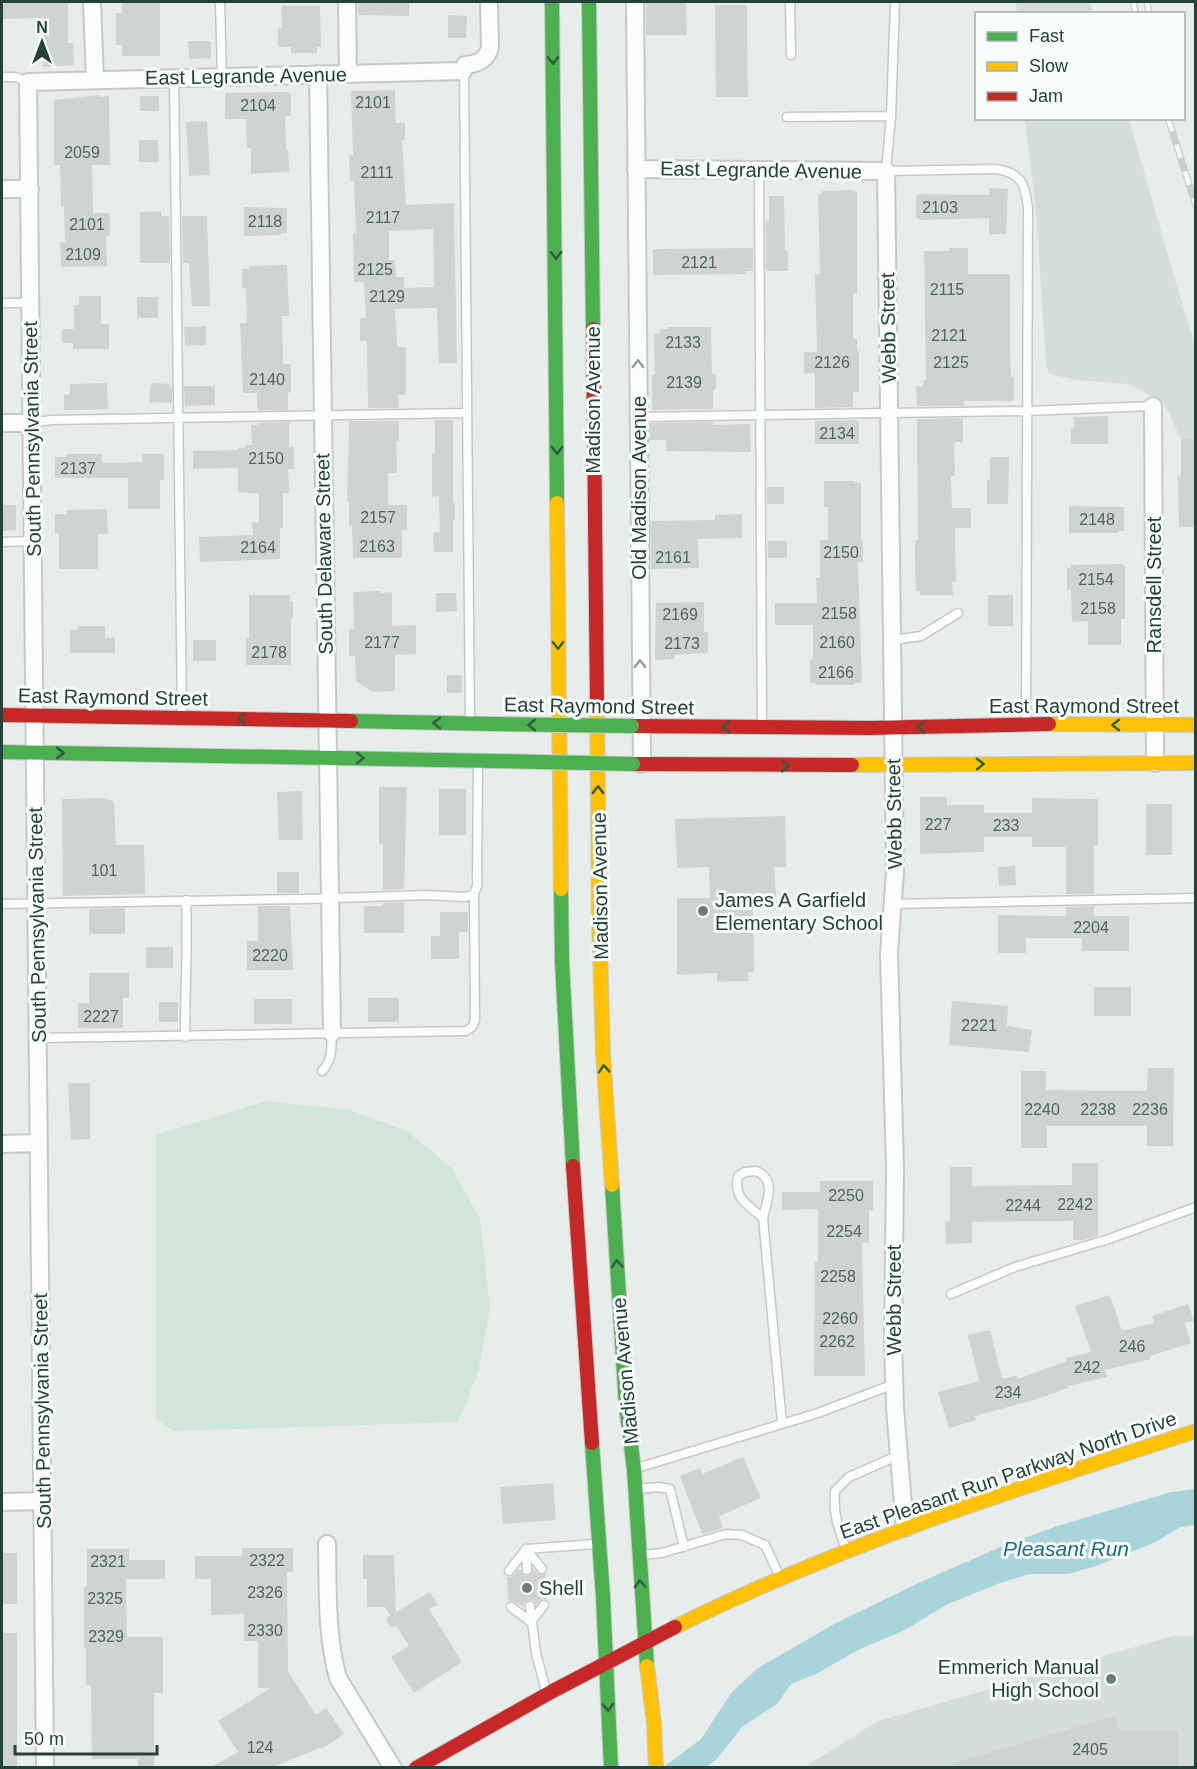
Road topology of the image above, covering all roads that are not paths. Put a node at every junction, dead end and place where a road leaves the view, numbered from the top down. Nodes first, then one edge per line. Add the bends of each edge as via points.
1 (92, 2) edge
2 (220, 2) edge
3 (347, 2) edge
4 (489, 2) edge
5 (552, 2) edge
6 (589, 2) edge
7 (635, 2) edge
8 (790, 2) edge
9 (895, 2) edge
10 (791, 55) dead end
11 (464, 68) junction
12 (318, 74) junction
13 (348, 74) junction
14 (2, 77) edge
15 (222, 77) junction
16 (174, 78) junction
17 (95, 80) junction
18 (28, 82) junction
19 (891, 116) junction
20 (787, 117) dead end
21 (636, 169) junction
22 (759, 171) junction
23 (886, 171) junction
24 (2, 189) edge
25 (30, 189) junction
26 (2, 303) edge
27 (31, 303) junction
28 (1152, 406) joint
29 (1026, 411) junction
30 (467, 413) junction
31 (889, 413) junction
32 (323, 414) junction
33 (760, 415) junction
34 (180, 417) junction
35 (638, 417) junction
36 (2, 423) edge
37 (32, 423) junction
38 (33, 541) junction
39 (2, 542) edge
40 (958, 613) dead end
41 (892, 640) junction
42 (2, 715) edge
43 (35, 715) junction
44 (182, 717) junction
45 (326, 720) junction
46 (470, 724) junction
47 (1026, 725) junction
48 (1155, 725) junction
49 (1196, 725) edge
50 (637, 726) junction
51 (762, 727) junction
52 (893, 728) junction
53 (2, 752) edge
54 (35, 753) junction
55 (327, 758) junction
56 (478, 761) junction
57 (1155, 763) junction
58 (1196, 763) edge
59 (637, 764) junction
60 (893, 765) junction
61 (474, 894) junction
62 (329, 898) junction
63 (1196, 898) edge
64 (186, 900) junction
65 (37, 903) junction
66 (2, 904) edge
67 (892, 904) junction
68 (332, 1033) junction
69 (185, 1037) junction
70 (38, 1038) junction
71 (322, 1071) dead end
72 (2, 1143) edge
73 (39, 1143) junction
74 (1196, 1207) edge
75 (763, 1218) junction
76 (951, 1294) dead end
77 (894, 1384) junction
78 (782, 1423) junction
79 (1196, 1431) edge
80 (899, 1455) junction
81 (634, 1469) junction
82 (634, 1490) junction
83 (43, 1501) junction
84 (2, 1502) edge
85 (905, 1528) junction
86 (327, 1544) dead end
87 (599, 1544) junction
88 (684, 1547) junction
89 (526, 1549) junction
90 (846, 1551) junction
91 (638, 1556) junction
92 (542, 1569) dead end
93 (527, 1570) dead end
94 (509, 1571) dead end
95 (781, 1578) junction
96 (544, 1605) dead end
97 (530, 1606) dead end
98 (512, 1607) dead end
99 (531, 1622) junction
100 (644, 1642) junction
101 (607, 1661) junction
102 (547, 1694) junction
103 (45, 1767) edge
104 (393, 1767) edge
105 (416, 1767) edge
106 (611, 1767) edge
107 (656, 1767) edge

1 - 17 street
2 - 15 lane
3 - 13 street
4 - 11 street, East Legrande Avenue via 490,46 484,59
5 -> 87 main road, Madison Avenue via 562,962
81 -> 6 main road, Madison Avenue via 625,1395 603,1053
7 - 21 street
8 - 10 lane
9 - 19 lane
11 - 13 street, East Legrande Avenue
11 - 30 lane
12 - 13 street, East Legrande Avenue
12 - 15 street, East Legrande Avenue
12 - 32 street, South Delaware Street
14 - 18 lane
15 - 16 street, East Legrande Avenue
16 - 17 street, East Legrande Avenue
16 - 34 lane
17 - 18 street, East Legrande Avenue
18 - 25 street, South Pennsylvania Street
19 - 20 lane
19 - 23 lane
21 - 22 street, East Legrande Avenue
35 -> 21 street, Old Madison Avenue
22 - 23 street, East Legrande Avenue
22 - 33 lane
23 - 29 lane via 996,169 1021,179 1028,208
23 - 31 street, Webb Street
24 - 25 street
25 - 27 street, South Pennsylvania Street
26 - 27 lane
27 - 37 street, South Pennsylvania Street
28 - 29 lane
28 - 48 street, Ransdell Street
29 - 31 lane
29 - 47 lane
30 - 32 lane
30 - 46 lane
31 - 33 lane
31 - 41 street, Webb Street
32 - 34 lane
32 - 45 street, South Delaware Street
33 - 35 lane
33 - 51 lane
34 - 37 lane
34 - 44 lane
50 -> 35 street, Old Madison Avenue
36 - 37 street
37 - 38 street, South Pennsylvania Street
38 - 39 lane
38 - 43 street, South Pennsylvania Street
40 - 41 lane via 921,636
41 - 52 street, Webb Street
42 - 43 main road, East Raymond Street
43 - 44 main road, East Raymond Street
43 - 54 street, South Pennsylvania Street
45 -> 44 main road, East Raymond Street
46 -> 45 main road, East Raymond Street
45 - 55 street, South Delaware Street
50 -> 46 main road, East Raymond Street, bridge
48 -> 47 main road, East Raymond Street
47 -> 52 main road, East Raymond Street
48 - 49 main road, East Raymond Street
48 - 57 street, Ransdell Street
51 -> 50 main road, East Raymond Street
50 - 59 street, Old Madison Avenue
51 - 52 main road, East Raymond Street
52 - 60 street, Webb Street
53 - 54 main road
54 -> 55 main road
54 - 65 street, South Pennsylvania Street
55 -> 56 main road
55 - 62 street, South Delaware Street
56 - 59 main road, bridge
56 - 61 lane
57 - 58 main road
60 -> 57 main road
59 -> 60 main road
60 - 67 street, Webb Street
61 - 62 lane
61 - 68 lane via 472,1028
62 - 64 lane
62 - 68 street, South Delaware Street
63 - 67 lane
64 - 65 lane
64 - 69 lane
65 - 66 lane
65 - 70 street, South Pennsylvania Street
67 - 77 street, Webb Street via 889,953 895,1161
68 - 69 lane
68 - 71 lane via 331,1054
69 - 70 lane
70 - 73 street, South Pennsylvania Street
72 - 73 street
73 - 83 street, South Pennsylvania Street
74 - 76 lane via 1015,1268
75 - 75 lane via 770,1188 767,1179 756,1171 745,1172 738,1176 736,1187 740,1197
75 - 78 lane
77 - 78 lane
77 - 80 street, Webb Street
78 - 81 lane
79 - 85 main road, East Pleasant Run Parkway North Drive
80 - 85 street, Webb Street
80 - 90 lane via 849,1477 835,1491 833,1509
81 - 82 main road, Madison Avenue
82 - 88 lane via 670,1489
82 - 91 main road, Madison Avenue
83 - 84 street
83 - 103 street, South Pennsylvania Street
85 - 90 main road, East Pleasant Run Parkway North Drive
86 - 104 street via 334,1666
87 - 89 lane
87 - 101 main road, Madison Avenue
88 - 91 lane
88 - 95 lane via 726,1534 742,1535 765,1545
89 - 92 lane
89 - 93 lane
89 - 94 lane
90 - 95 main road, East Pleasant Run Parkway North Drive
100 -> 91 main road, Madison Avenue
95 - 100 main road, East Pleasant Run Parkway North Drive
96 - 99 lane
97 - 99 lane
98 - 99 lane
99 - 102 lane
100 - 101 main road, East Pleasant Run Parkway North Drive
100 - 107 main road, Madison Avenue
101 - 102 main road, East Pleasant Run Parkway North Drive
101 -> 106 main road, Madison Avenue
102 - 105 main road, East Pleasant Run Parkway North Drive

